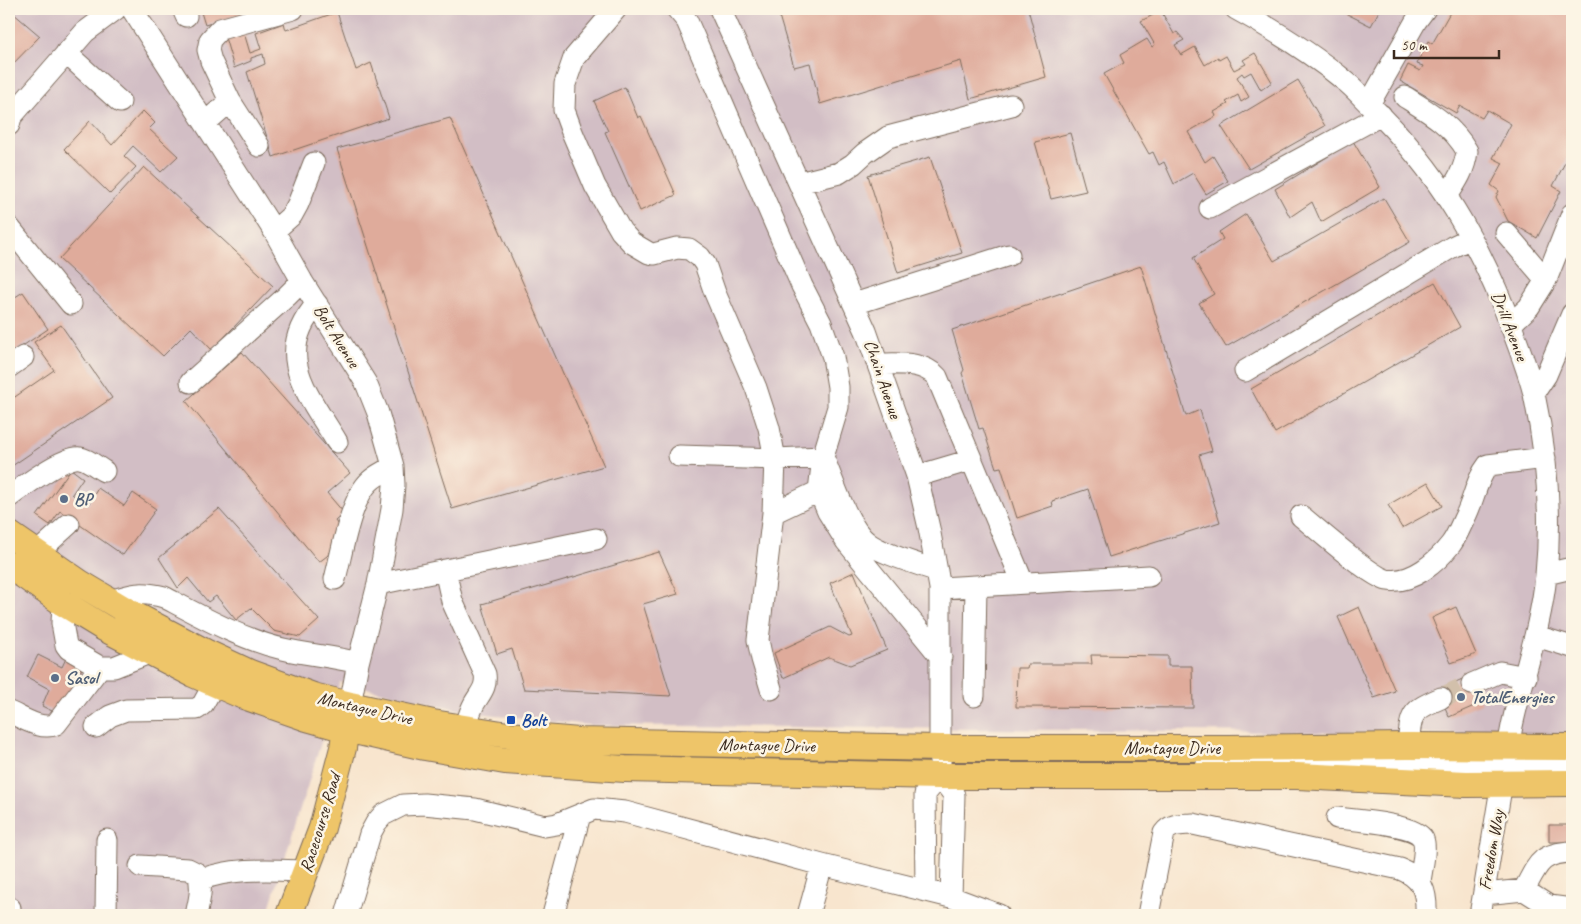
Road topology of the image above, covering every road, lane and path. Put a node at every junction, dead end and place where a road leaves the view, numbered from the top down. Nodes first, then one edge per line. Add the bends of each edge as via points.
1 (116, 9) edge
2 (132, 9) edge
3 (293, 9) edge
4 (616, 9) edge
5 (677, 9) edge
6 (720, 9) edge
7 (1236, 9) edge
8 (1425, 9) edge
9 (66, 54) junction
10 (1405, 97) dead end
11 (230, 101) junction
12 (120, 102) dead end
13 (1011, 105) dead end
14 (1375, 109) junction
15 (205, 123) junction
16 (9, 125) edge
17 (259, 146) dead end
18 (314, 163) dead end
19 (799, 183) junction
20 (1447, 196) junction
21 (1210, 208) dead end
22 (1571, 221) edge
23 (9, 227) edge
24 (274, 231) junction
25 (1506, 233) dead end
26 (1471, 238) junction
27 (1008, 255) dead end
28 (302, 280) junction
29 (1546, 280) junction
30 (71, 304) dead end
31 (316, 304) junction
32 (854, 304) junction
33 (1572, 314) edge
34 (1510, 325) junction
35 (878, 364) junction
36 (1245, 371) dead end
37 (191, 382) dead end
38 (1534, 392) junction
39 (337, 442) dead end
40 (679, 456) dead end
41 (823, 457) junction
42 (1545, 458) junction
43 (775, 459) junction
44 (972, 460) junction
45 (393, 466) junction
46 (104, 472) dead end
47 (916, 476) junction
48 (819, 490) junction
49 (9, 497) edge
50 (773, 513) junction
51 (1302, 516) dead end
52 (69, 524) dead end
53 (9, 534) edge
54 (596, 539) dead end
55 (37, 554) junction
56 (12, 568) edge
57 (1572, 568) edge
58 (445, 570) junction
59 (1546, 574) junction
60 (1149, 576) dead end
61 (335, 579) dead end
62 (938, 579) junction
63 (1023, 583) junction
64 (378, 584) junction
65 (976, 586) junction
66 (156, 594) junction
67 (110, 601) junction
68 (63, 603) junction
69 (144, 620) junction
70 (1537, 632) junction
71 (249, 638) junction
72 (1572, 639) edge
73 (1572, 647) edge
74 (149, 653) junction
75 (941, 656) junction
76 (358, 663) junction
77 (100, 667) junction
78 (241, 669) junction
79 (1526, 677) junction
80 (214, 684) junction
81 (1472, 684) tunnel mouth
82 (771, 689) dead end
83 (974, 696) dead end
84 (1441, 698) tunnel mouth
85 (9, 712) edge
86 (348, 717) junction
87 (96, 727) dead end
88 (465, 728) junction
89 (1408, 746) junction
90 (1572, 747) edge
91 (940, 748) junction
92 (1505, 765) junction
93 (1572, 765) edge
94 (940, 776) junction
95 (1572, 783) edge
96 (580, 815) junction
97 (1338, 818) dead end
98 (107, 840) dead end
99 (1572, 852) edge
100 (822, 865) junction
101 (140, 866) dead end
102 (306, 871) junction
103 (200, 880) junction
104 (1420, 882) junction
105 (1524, 890) junction
106 (926, 891) junction
107 (1484, 894) junction
108 (951, 897) junction
109 (1572, 909) edge
110 (106, 915) edge
111 (196, 915) edge
112 (289, 915) edge
113 (346, 915) edge
114 (553, 915) edge
115 (808, 915) edge
116 (999, 915) edge
117 (1148, 915) edge
118 (1426, 915) edge
119 (1480, 915) edge

1 - 9 street via 85,32
2 - 15 street, Bolt Avenue
3 - 11 street via 220,29 210,40 211,61
4 - 43 street via 574,58 566,84 564,110 595,186 621,231 643,251 654,254 677,248 689,249 705,264 756,388
5 - 41 street via 687,21 821,323 833,357 838,407
6 - 19 street, Chain Avenue
7 - 14 street, Drill Avenue via 1280,33 1345,81
8 - 14 street via 1411,29
9 - 12 street
9 - 16 street via 11,117
10 - 20 street via 1443,121 1467,150 1461,174
11 - 15 street
11 - 17 street
13 - 19 street via 888,137 839,173
14 - 20 street, Drill Avenue via 1395,128
14 - 21 street
15 - 24 street, Bolt Avenue
18 - 24 street via 292,215
19 - 32 street, Chain Avenue
20 - 26 street, Drill Avenue
22 - 29 street
23 - 30 street
24 - 28 street, Bolt Avenue
25 - 29 street
26 - 34 street, Drill Avenue via 1500,296
26 - 36 street
27 - 32 street
28 - 31 street, Bolt Avenue
28 - 37 street
29 - 34 street via 1529,307
31 - 39 street via 304,318 295,344 294,363
31 - 45 street, Bolt Avenue via 366,382
32 - 35 street, Chain Avenue
33 - 38 street via 1546,375
34 - 38 street, Drill Avenue
35 - 44 street via 931,370 937,377
35 - 47 street, Chain Avenue
38 - 42 street, Drill Avenue
40 - 43 street
41 - 43 street
41 - 48 street
41 - 62 street via 848,516 864,540
42 - 51 street via 1488,465 1481,473 1471,505 1451,543 1430,566 1406,578 1387,580 1372,572
42 - 59 street, Drill Avenue via 1549,522
43 - 50 street
44 - 47 street
44 - 63 street
45 - 61 street via 370,481 360,495 348,526
45 - 64 street, Bolt Avenue via 392,509
46 - 49 street via 81,458 73,458 55,466
47 - 62 street, Chain Avenue
48 - 50 street
48 - 75 street via 851,548
50 - 82 street via 758,640
52 - 55 street
53 - 55 main road, Montague Drive
54 - 58 street
55 - 56 street
55 - 67 main road, Montague Drive
56 - 68 main road, Montague Drive
57 - 59 street
58 - 64 street
58 - 88 street via 452,601 486,674 483,692 473,705
59 - 70 street, Drill Avenue
60 - 63 street
62 - 65 street
62 - 75 street, Chain Avenue
63 - 65 street
64 - 76 street, Bolt Avenue
65 - 83 street
66 - 67 street via 143,592
66 - 69 street
66 - 71 street
67 - 69 main road, Montague Drive
68 - 74 main road, Montague Drive
68 - 77 street via 66,645
69 - 78 main road, Montague Drive
70 - 72 street
70 - 73 street
70 - 79 street, Drill Avenue
71 - 76 street
71 - 78 street
74 - 77 street via 114,667
74 - 80 main road, Montague Drive
75 - 91 street, Chain Avenue
76 - 86 street, Bolt Avenue
77 - 85 street via 56,724 50,727
78 - 86 main road, Montague Drive via 313,696
79 - 81 street via 1500,672
79 - 92 street, Drill Avenue
80 - 86 main road, Montague Drive via 307,718
80 - 87 street via 203,704 197,708 126,710 110,716
84 - 89 street via 1423,706 1411,719
86 - 88 main road, Montague Drive
86 - 94 main road, Montague Drive via 425,747 516,763 625,769
86 - 102 main road, Racecourse Road via 322,828
88 - 91 main road, Montague Drive via 579,741
89 - 91 main road, Montague Drive
89 - 92 main road, Montague Drive
90 - 92 main road, Montague Drive
91 - 92 street via 975,758
91 - 94 street, Chain Avenue
92 - 93 street
92 - 94 main road, Montague Drive via 1297,776
92 - 95 main road, Montague Drive
92 - 107 street, Freedom Way
94 - 106 street via 926,794
94 - 108 street via 954,795
96 - 100 street via 594,809 625,812
96 - 113 street via 545,826 475,810 403,804 376,822
96 - 114 street
97 - 104 street via 1390,825 1419,834 1424,846
98 - 110 street
99 - 105 street via 1557,852 1542,859
100 - 106 street
100 - 115 street
101 - 103 street via 188,869 198,874
102 - 103 street via 237,872
102 - 112 main road, Racecourse Road
103 - 111 street
104 - 117 street via 1400,869 1193,824 1175,824 1164,832
104 - 118 street via 1424,890
105 - 107 street
105 - 109 street via 1549,906
106 - 108 street
107 - 119 street, Freedom Way
108 - 116 street

